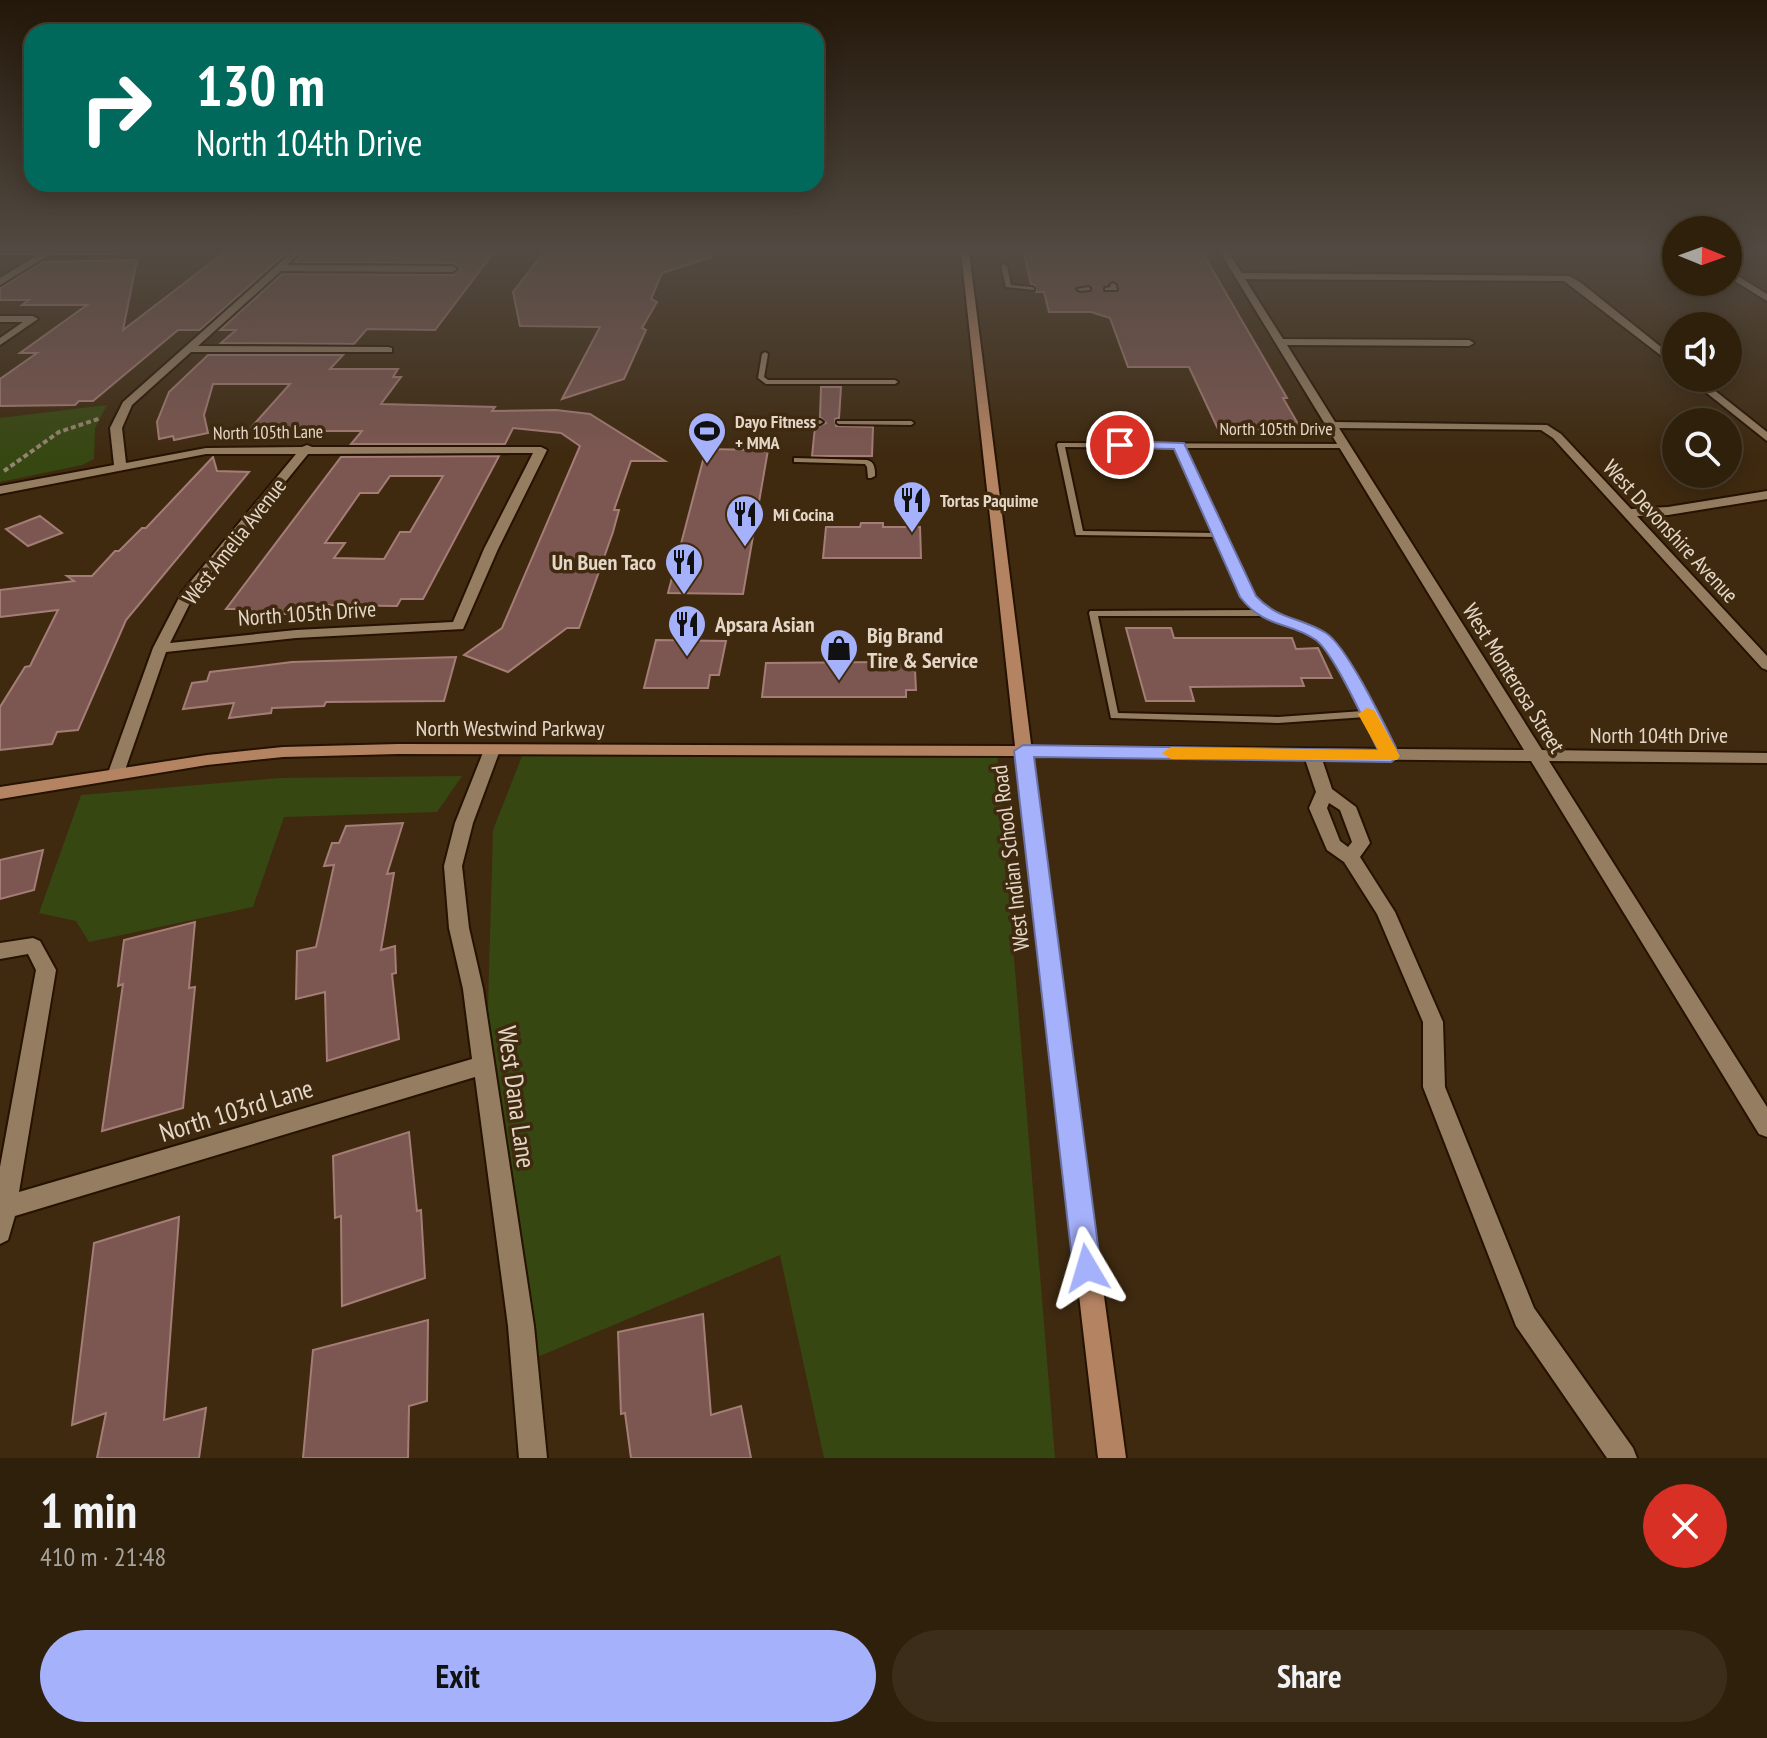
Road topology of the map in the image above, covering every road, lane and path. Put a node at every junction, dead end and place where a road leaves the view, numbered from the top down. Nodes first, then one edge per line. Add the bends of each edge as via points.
1 (32, 320) edge
2 (219, 320) edge
3 (973, 320) edge
4 (1266, 320) edge
5 (1622, 320) edge
6 (0, 342) edge
7 (1280, 342) junction
8 (1469, 343) dead end
9 (186, 349) junction
10 (388, 350) dead end
11 (1662, 353) edge
12 (765, 354) dead end
13 (895, 382) dead end
14 (1710, 392) edge
15 (101, 418) dead end
16 (803, 422) dead end
17 (820, 422) dead end
18 (839, 422) dead end
19 (911, 423) dead end
20 (1332, 425) junction
21 (1543, 427) joint
22 (1767, 438) edge
23 (1179, 446) junction
24 (1345, 446) junction
25 (307, 448) junction
26 (797, 460) dead end
27 (120, 466) junction
28 (0, 474) edge
29 (871, 476) dead end
30 (0, 490) edge
31 (1767, 495) edge
32 (1626, 513) junction
33 (1219, 535) junction
34 (1263, 613) junction
35 (458, 626) joint
36 (160, 648) junction
37 (1767, 665) edge
38 (1367, 714) junction
39 (492, 750) junction
40 (1023, 751) junction
41 (1312, 755) junction
42 (1391, 756) junction
43 (1537, 757) junction
44 (1767, 758) edge
45 (116, 773) junction
46 (1325, 792) junction
47 (0, 793) edge
48 (1353, 822) junction
49 (1324, 823) junction
50 (1350, 857) junction
51 (0, 951) edge
52 (483, 1065) junction
53 (1767, 1127) edge
54 (4, 1208) junction
55 (0, 1232) edge
56 (533, 1458) edge
57 (1112, 1458) edge
58 (1623, 1458) edge

1 - 6 street
2 - 9 street
3 - 40 main road, West Indian School Road
4 - 7 street, West Monterosa Street
5 - 11 street
7 - 8 street
7 - 20 street, West Monterosa Street
9 - 10 street
9 - 27 street via 122,410 115,434
12 - 13 lane via 761,378 766,382
14 - 22 street
15 - 28 path via 59,432
16 - 17 lane
18 - 19 lane
20 - 21 street, North 105th Drive
20 - 24 street, West Monterosa Street
21 - 32 street, West Devonshire Avenue
23 - 24 lane, North 105th Drive
23 - 33 lane
23 - 33 lane, North 105th Drive via 1061,445 1079,533
24 - 43 street, West Monterosa Street
25 - 27 street, North 105th Lane via 206,451
25 - 35 street, North 105th Lane via 541,450
25 - 36 street, West Amelia Avenue via 189,592
26 - 29 lane via 867,462
27 - 30 street, North 105th Lane
31 - 32 street
32 - 37 street, West Devonshire Avenue
33 - 34 lane via 1248,597
34 - 38 lane via 1323,637 1354,683
34 - 38 lane via 1093,613 1114,716 1278,720
35 - 36 street, North 105th Drive
36 - 45 street, West Amelia Avenue
38 - 42 lane
39 - 40 main road, North Westwind Parkway
39 - 45 main road, North Westwind Parkway via 283,752
39 - 52 street, West Dana Lane via 453,866
40 - 41 street, North 104th Drive
40 - 57 main road, West Indian School Road
41 - 42 street, North 104th Drive
41 - 46 street
42 - 43 street, North 104th Drive
43 - 44 street, North 104th Drive
43 - 53 street, West Monterosa Street
45 - 47 main road, North Westwind Parkway
46 - 48 street via 1347,807
46 - 49 street via 1318,808
48 - 49 street
48 - 50 street via 1361,843
49 - 50 street via 1333,845
50 - 58 street via 1386,912 1433,1022 1434,1087 1525,1317
51 - 54 street via 33,946 46,970
52 - 54 street, North 103rd Lane
52 - 56 street, West Dana Lane via 521,1326
54 - 55 street

